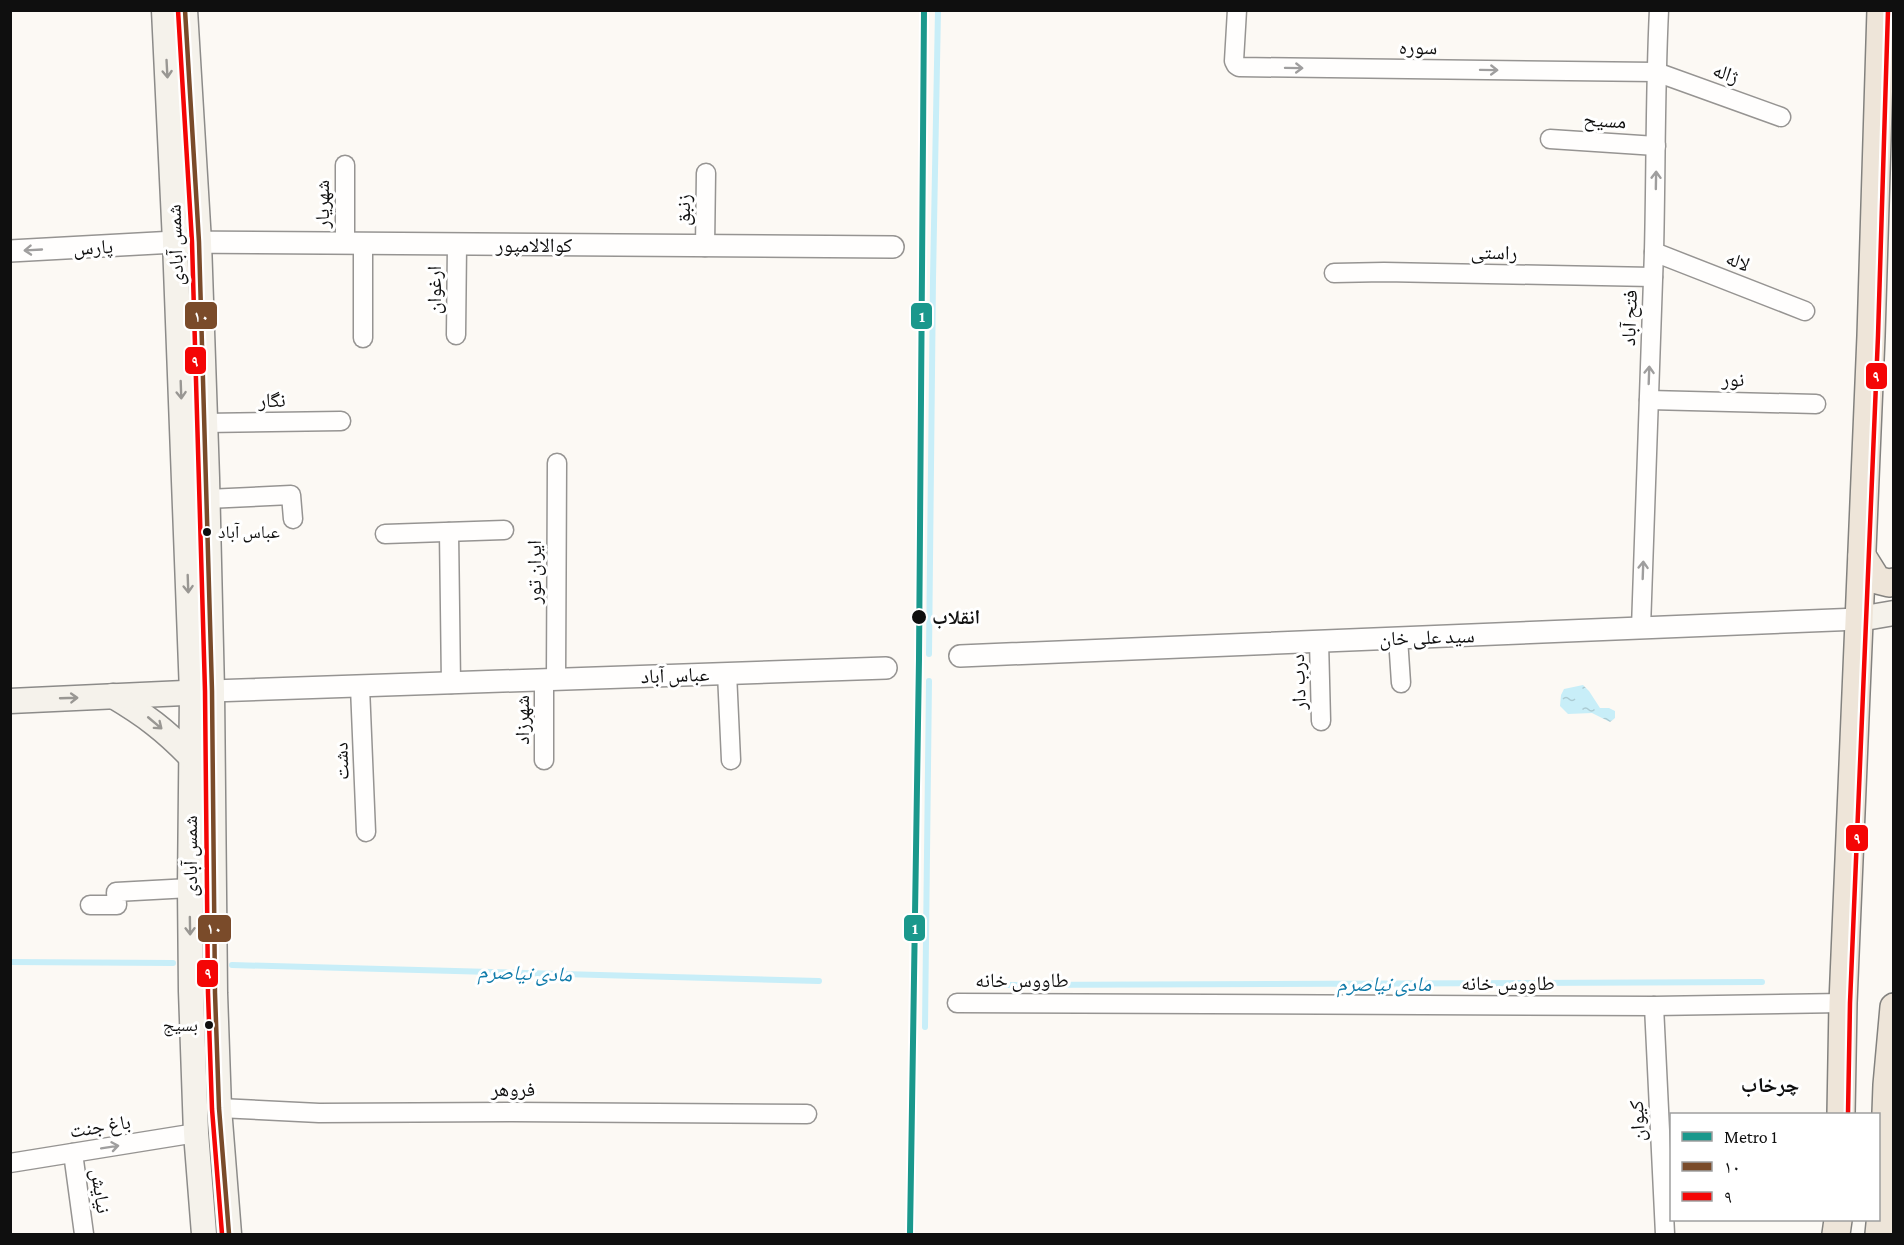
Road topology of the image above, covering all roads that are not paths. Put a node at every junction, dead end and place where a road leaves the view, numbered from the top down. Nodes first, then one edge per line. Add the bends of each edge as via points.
1 (164, 10) edge
2 (185, 10) edge
3 (1237, 10) edge
4 (1659, 10) edge
5 (1881, 10) edge
6 (1656, 72) junction
7 (1781, 117) dead end
8 (1550, 139) dead end
9 (1656, 146) junction
10 (345, 165) dead end
11 (706, 173) dead end
12 (187, 242) junction
13 (354, 243) junction
14 (457, 245) junction
15 (705, 247) junction
16 (893, 247) dead end
17 (10, 251) edge
18 (1654, 252) junction
19 (1334, 273) dead end
20 (1653, 277) junction
21 (1805, 311) dead end
22 (456, 335) dead end
23 (363, 338) dead end
24 (1648, 400) junction
25 (1816, 404) dead end
26 (341, 421) dead end
27 (204, 423) junction
28 (557, 464) dead end
29 (207, 499) junction
30 (292, 519) dead end
31 (504, 530) dead end
32 (449, 532) junction
33 (385, 534) dead end
34 (1862, 556) junction
35 (1893, 582) edge
36 (1893, 614) edge
37 (1859, 619) junction
38 (1641, 628) junction
39 (1398, 638) junction
40 (1319, 642) junction
41 (960, 656) dead end
42 (886, 668) dead end
43 (727, 673) junction
44 (550, 680) junction
45 (1401, 683) dead end
46 (451, 684) junction
47 (360, 687) junction
48 (202, 692) junction
49 (113, 696) junction
50 (10, 700) edge
51 (1321, 721) dead end
52 (191, 757) junction
53 (544, 760) dead end
54 (731, 760) dead end
55 (366, 832) dead end
56 (189, 888) junction
57 (90, 905) dead end
58 (957, 1003) dead end
59 (1843, 1003) junction
60 (1654, 1006) junction
61 (1893, 1007) edge
62 (219, 1108) junction
63 (1841, 1113) edge
64 (807, 1114) dead end
65 (196, 1133) junction
66 (72, 1153) junction
67 (10, 1163) edge
68 (84, 1234) edge
69 (204, 1234) edge
70 (229, 1234) edge
71 (1665, 1234) edge
72 (1879, 1234) edge

1 -> 12 main road, شمس آبادی
2 - 12 main road, شمس آبادی
3 -> 6 street, سوره via 1234,61 1239,67
4 - 6 street, فتح آباد
5 - 34 main road
6 - 7 street, ژاله
6 - 9 street, فتح آباد
8 - 9 street, مسیح
18 -> 9 street, فتح آباد
10 - 13 street, شهریار
11 - 15 street, زنبق
12 - 13 street, کوالالامپور
12 -> 17 street, پارس
12 - 27 main road, شمس آبادی
12 -> 48 main road, شمس آبادی
13 - 14 street, کوالالامپور
13 - 23 street
14 - 15 street, کوالالامپور
14 - 22 street, ارغوان
15 - 16 street, کوالالامپور
18 - 20 street, فتح آباد
18 - 21 street, لاله
19 - 20 street, راستی
24 -> 20 street, فتح آباد
24 - 25 street, نور
38 -> 24 street, فتح آباد
26 - 27 street, نگار
27 - 29 main road, شمس آبادی
28 - 44 street, ایران تور
29 - 30 street via 291,495
29 - 48 main road, شمس آبادی
31 - 32 street, ایران تور
32 - 33 street, ایران تور
32 - 46 street
34 - 35 main road via 1877,580
34 - 37 main road
36 - 37 main road, سید علی خان
37 - 38 street, سید علی خان
37 - 59 main road
38 - 39 street, سید علی خان
39 - 40 street, سید علی خان
39 - 45 street
40 - 41 street, سید علی خان
40 - 51 street, درب دار
42 - 43 street, عباس آباد
43 - 44 street, عباس آباد
43 - 54 street
44 - 46 street, عباس آباد
44 - 53 street, شهرزاد
46 - 47 street, عباس آباد
47 - 48 street, عباس آباد
47 - 55 street, دشت
48 - 49 main road, عباس آباد
48 - 52 main road, شمس آبادی
48 - 62 main road, شمس آبادی
50 -> 49 main road, عباس آباد
49 -> 52 main road via 147,717
52 - 56 main road, شمس آبادی
56 - 57 street via 116,892 117,905
56 -> 65 main road, شمس آبادی
58 - 60 street, طاووس خانه
59 - 60 street, طاووس خانه
59 - 63 main road
60 - 71 street, کیوان
61 - 72 main road
62 - 64 street, فروهر via 319,1113
62 - 70 main road, شمس آبادی
66 -> 65 street, باغ جنت
65 - 69 main road, شمس آبادی
66 - 67 street, باغ جنت
66 - 68 street, نیایش

